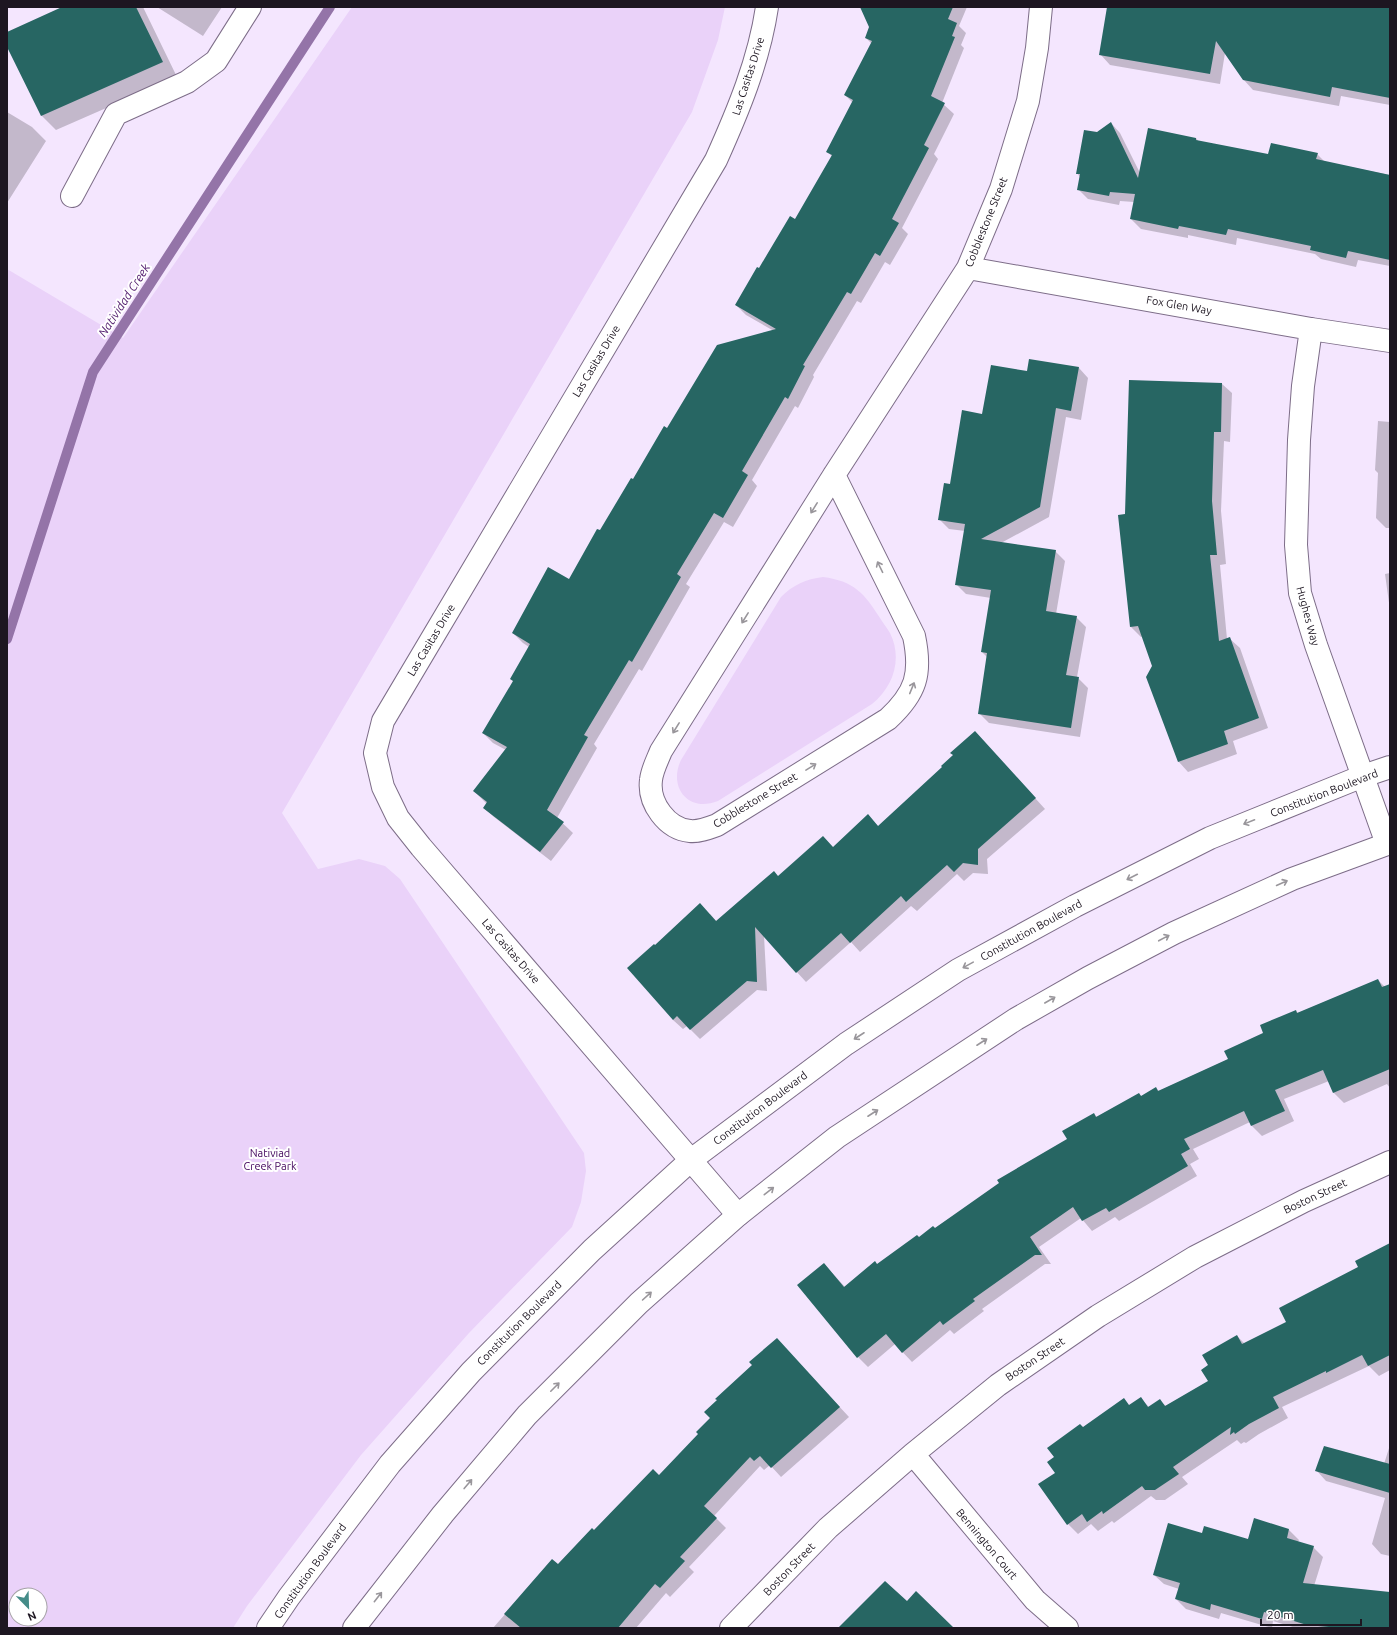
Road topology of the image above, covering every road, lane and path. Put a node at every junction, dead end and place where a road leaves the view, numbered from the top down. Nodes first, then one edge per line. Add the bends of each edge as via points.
1 (250, 7) edge
2 (767, 7) edge
3 (1041, 7) edge
4 (72, 196) dead end
5 (968, 268) junction
6 (1311, 329) junction
7 (1390, 341) edge
8 (834, 475) junction
9 (1390, 768) edge
10 (1363, 776) junction
11 (1389, 843) edge
12 (691, 1160) junction
13 (1390, 1162) edge
14 (738, 1215) junction
15 (913, 1454) junction
16 (268, 1628) edge
17 (354, 1628) edge
18 (731, 1628) edge
19 (1067, 1628) edge

1 - 4 street via 216,61 187,82 116,114
2 - 12 street, Las Casitas Drive via 759,50 732,125 716,160 383,721 375,753 383,787 398,818
3 - 5 street, Cobblestone Street via 1028,101 1001,189
5 - 6 street, Fox Glen Way
5 - 8 street, Cobblestone Street
6 - 7 street, Fox Glen Way
6 - 10 street, Hughes Way via 1299,440 1296,545 1300,592
8 -> 8 street, Cobblestone Street via 661,751 651,782 653,797 667,821 679,828 691,831 717,825 888,719 910,694 916,679 918,663 914,636
9 - 10 street, Constitution Boulevard
10 - 11 street, Hughes Way
10 -> 12 street, Constitution Boulevard via 1210,838 1075,906 958,970 846,1044
14 -> 11 street via 838,1137 1016,1019 1174,933 1292,879
12 - 14 street, Las Casitas Drive
12 - 16 street, Constitution Boulevard via 592,1250 470,1372 390,1464 288,1597
13 - 15 street, Boston Street via 1248,1229 1195,1256 1147,1285 998,1385
17 -> 14 street via 443,1514 527,1415 639,1303
15 - 18 street, Boston Street via 828,1528
15 - 19 street, Bennington Court via 1035,1600

